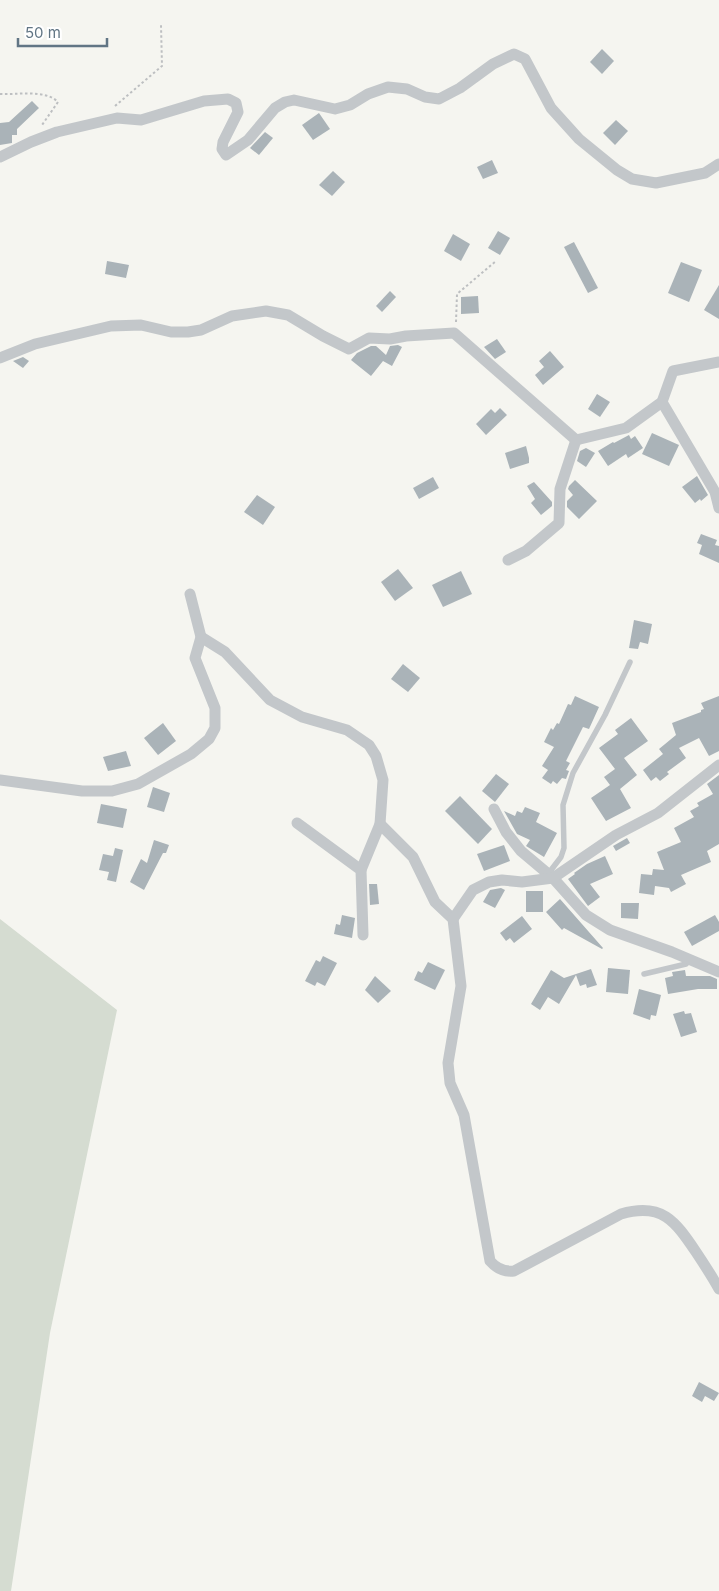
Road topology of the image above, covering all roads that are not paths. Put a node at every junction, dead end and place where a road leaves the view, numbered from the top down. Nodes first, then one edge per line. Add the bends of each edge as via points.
1 (0, 157) edge
2 (719, 164) edge
3 (0, 358) edge
4 (719, 362) edge
5 (662, 402) junction
6 (576, 440) junction
7 (719, 508) edge
8 (508, 560) dead end
9 (190, 594) dead end
10 (201, 637) junction
11 (630, 662) dead end
12 (719, 765) edge
13 (0, 780) edge
14 (494, 810) dead end
15 (297, 823) dead end
16 (380, 824) junction
17 (361, 870) junction
18 (551, 876) junction
19 (453, 919) junction
20 (363, 935) dead end
21 (691, 959) junction
22 (719, 972) edge
23 (644, 974) dead end
24 (718, 1286) edge

1 - 2 street via 57,132 117,118 141,120 204,101 228,99 236,103 238,112 223,142 222,149 226,155 248,140 275,108 285,102 294,100 335,109 388,88 407,89 439,99 514,54 525,59 551,108 579,139 632,179 656,183 705,173
3 - 6 street via 35,344 111,326 141,325 171,332 188,332 201,330 232,316 266,311 288,315 350,349 369,338 455,334
4 - 5 street via 673,371
5 - 6 street via 626,428
5 - 7 street via 715,492
6 - 8 street via 560,489 559,523 526,551
9 - 10 street
10 - 13 street via 195,658 215,708 215,728 209,739 191,754 138,784 112,791 82,791
10 - 16 street via 225,652 270,700 302,717 347,730 368,744 376,756 383,780
11 - 18 lane via 573,772 563,805 564,848
12 - 18 street via 658,813
14 - 18 street via 520,850
15 - 17 street
16 - 17 street
16 - 19 street via 412,857 435,902
17 - 20 street
18 - 19 street via 522,882 489,882 473,890
18 - 21 street via 586,915 610,930
19 - 24 street via 461,986 448,1064 450,1083 464,1115 490,1261 500,1270 514,1271 621,1214 649,1210 679,1227
21 - 22 street
21 - 23 lane via 686,964

